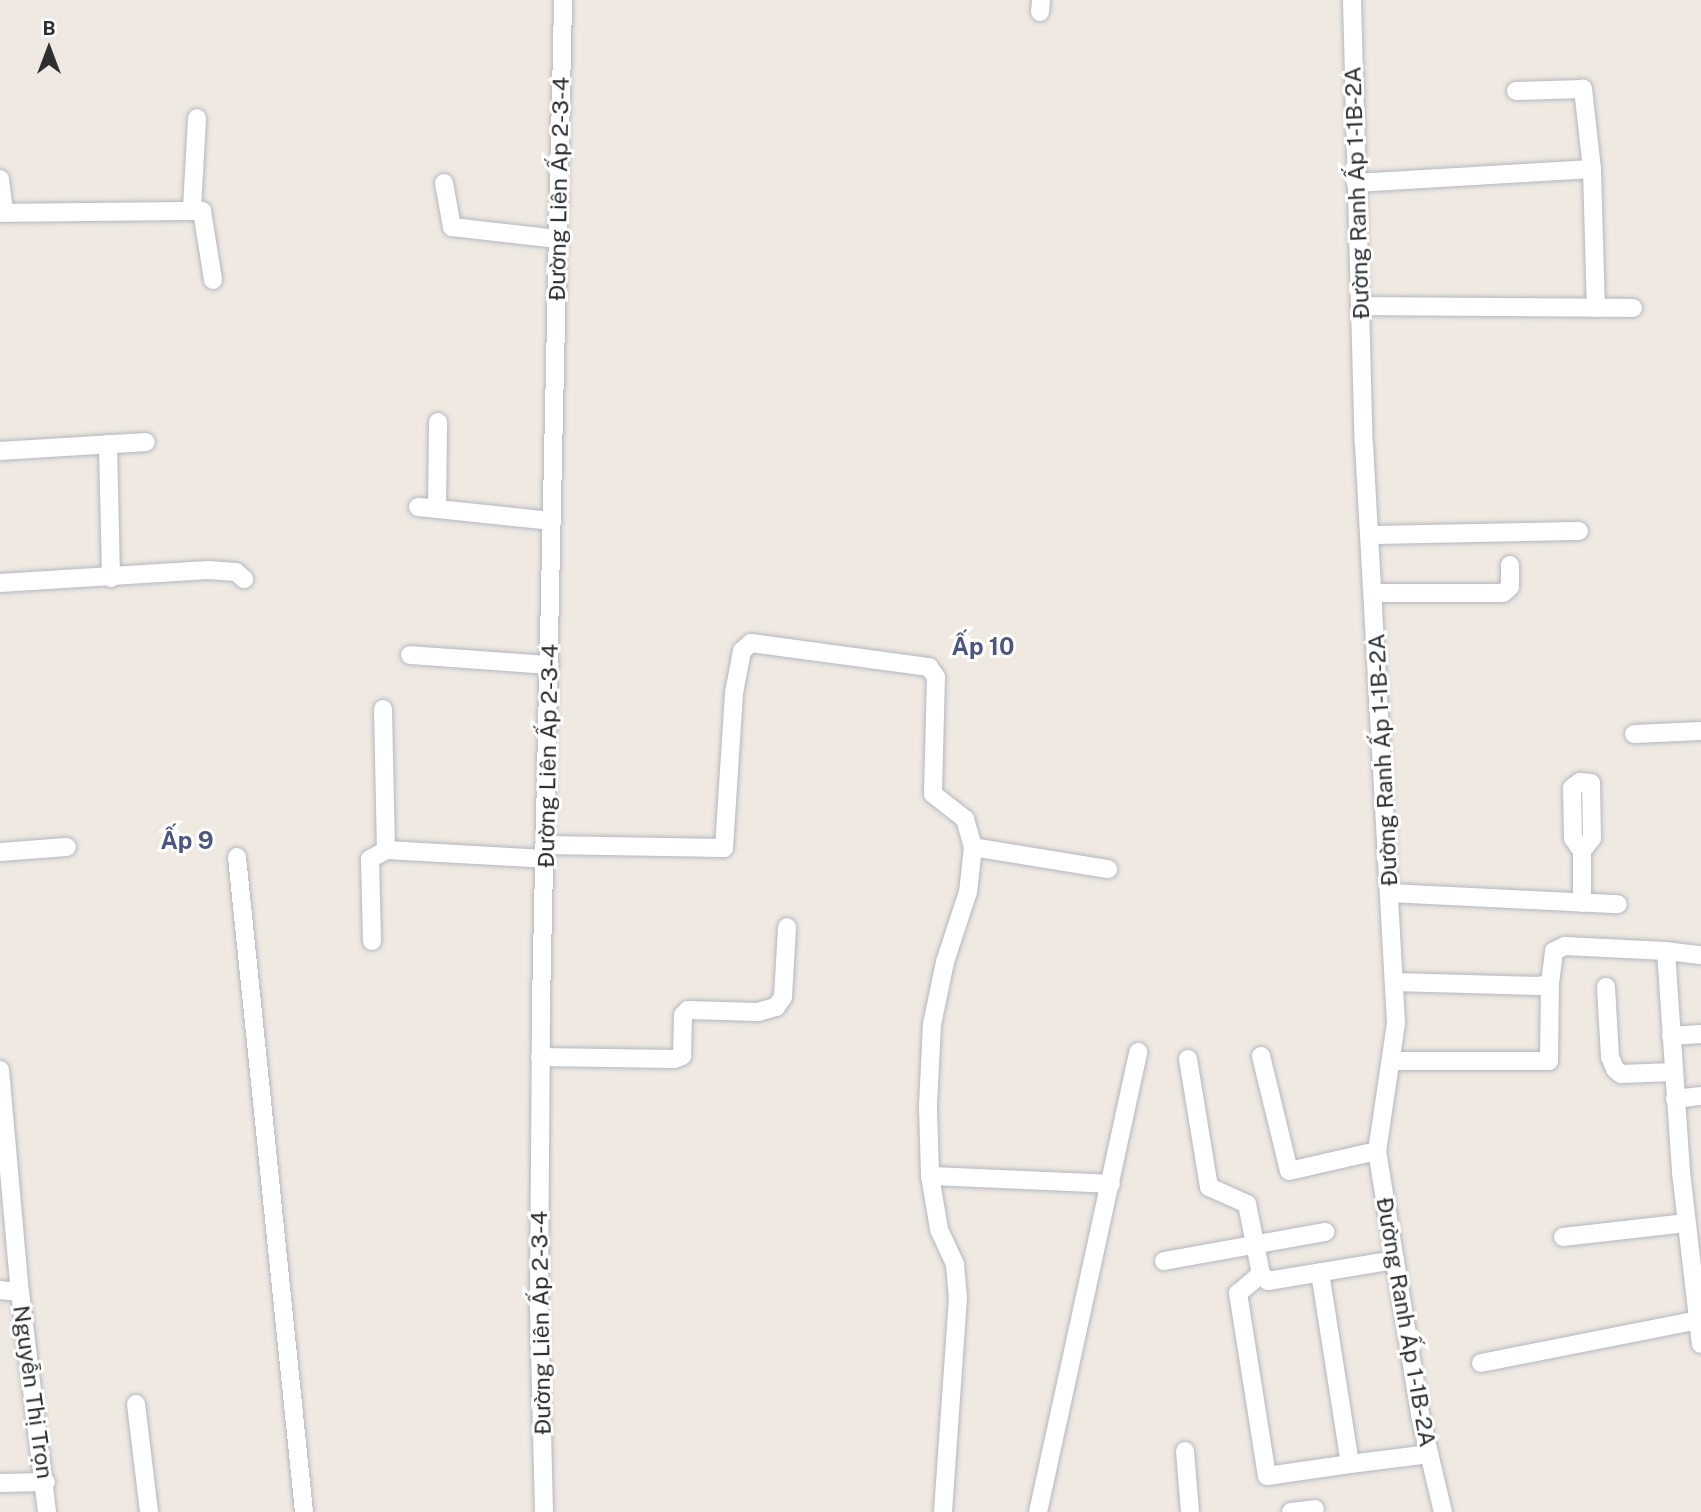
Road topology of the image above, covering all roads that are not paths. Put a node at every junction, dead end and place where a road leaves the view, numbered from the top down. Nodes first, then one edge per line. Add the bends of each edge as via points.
1 (563, 0) edge
2 (1352, 0) edge
3 (1516, 91) dead end
4 (197, 118) dead end
5 (1591, 169) junction
6 (0, 179) edge
7 (444, 183) dead end
8 (1356, 183) junction
9 (192, 208) junction
10 (2, 213) edge
11 (557, 239) junction
12 (213, 280) dead end
13 (1360, 306) junction
14 (1597, 308) junction
15 (1633, 308) dead end
16 (438, 422) dead end
17 (146, 442) dead end
18 (108, 444) junction
19 (0, 451) edge
20 (418, 507) dead end
21 (437, 509) junction
22 (552, 521) junction
23 (1579, 531) dead end
24 (1372, 535) junction
25 (1510, 565) dead end
26 (111, 578) junction
27 (244, 579) dead end
28 (0, 583) edge
29 (1374, 593) junction
30 (410, 655) dead end
31 (550, 666) junction
32 (383, 709) dead end
33 (1701, 731) edge
34 (1634, 734) dead end
35 (67, 847) dead end
36 (972, 847) junction
37 (386, 850) junction
38 (0, 852) edge
39 (545, 852) junction
40 (1582, 852) dead end
41 (237, 858) dead end
42 (1108, 869) dead end
43 (1389, 893) junction
44 (1582, 903) junction
45 (1618, 904) dead end
46 (787, 927) dead end
47 (372, 941) dead end
48 (1665, 951) junction
49 (1701, 955) edge
50 (1394, 982) junction
51 (1550, 984) junction
52 (1606, 987) dead end
53 (1701, 1034) edge
54 (1671, 1037) junction
55 (1138, 1052) dead end
56 (1261, 1056) dead end
57 (540, 1057) junction
58 (1188, 1059) dead end
59 (1392, 1061) junction
60 (0, 1070) edge
61 (1674, 1072) junction
62 (1701, 1096) edge
63 (1675, 1099) junction
64 (1377, 1151) junction
65 (930, 1176) junction
66 (1111, 1184) junction
67 (1686, 1223) junction
68 (1325, 1232) dead end
69 (1563, 1237) dead end
70 (1255, 1245) junction
71 (1395, 1260) junction
72 (1164, 1261) dead end
73 (1320, 1272) junction
74 (1261, 1274) junction
75 (0, 1290) edge
76 (20, 1292) junction
77 (1698, 1320) junction
78 (1701, 1344) edge
79 (1481, 1363) dead end
80 (136, 1404) dead end
81 (1185, 1451) dead end
82 (1429, 1454) junction
83 (1350, 1464) junction
84 (46, 1482) junction
85 (0, 1483) edge
86 (1315, 1509) dead end
87 (47, 1512) edge
88 (149, 1512) edge
89 (304, 1512) edge
90 (544, 1512) edge
91 (943, 1512) edge
92 (1038, 1512) edge
93 (1190, 1512) edge
94 (1291, 1512) edge
95 (1443, 1512) edge

1 - 11 street, Đường Liên Ấp 2-3-4
2 - 8 street, Đường Ranh Ấp 1-1B-2A
3 - 5 street via 1583,89
4 - 9 street
5 - 8 street
5 - 14 street
6 - 10 street
7 - 11 street via 452,228
8 - 13 street, Đường Ranh Ấp 1-1B-2A
9 - 10 street
9 - 12 street via 202,211
11 - 22 street, Đường Liên Ấp 2-3-4
13 - 14 street
13 - 24 street, Đường Ranh Ấp 1-1B-2A
14 - 15 street
16 - 21 street
17 - 18 street
18 - 19 street
18 - 26 street
20 - 21 street
21 - 22 street
22 - 31 street, Đường Liên Ấp 2-3-4
23 - 24 street
24 - 29 street, Đường Ranh Ấp 1-1B-2A
25 - 29 street via 1510,587 1503,593
26 - 27 street via 226,570
26 - 28 street
29 - 43 street, Đường Ranh Ấp 1-1B-2A
30 - 31 street
31 - 39 street, Đường Liên Ấp 2-3-4
32 - 37 street
33 - 34 street
35 - 38 street
36 - 39 street via 965,818 933,794 936,677 929,667 751,643 742,651 734,693 724,848
36 - 42 street
36 - 65 street via 968,891 945,962 932,1024
37 - 39 street
37 - 47 street via 370,859
39 - 57 street, Đường Liên Ấp 2-3-4
40 - 44 street
41 - 89 street
43 - 44 street
43 - 50 street, Đường Ranh Ấp 1-1B-2A
44 - 45 street
46 - 57 street via 783,998 776,1007 758,1012 688,1010 683,1015 682,1056 674,1059
48 - 49 street
48 - 51 street via 1565,946 1554,951
48 - 54 street
50 - 51 street
50 - 59 street, Đường Ranh Ấp 1-1B-2A
51 - 59 street via 1549,1061
52 - 61 street via 1610,1057 1615,1069 1621,1074
53 - 54 street
54 - 61 street
55 - 66 street
56 - 64 street via 1289,1171
57 - 90 street, Đường Liên Ấp 2-3-4
58 - 70 street via 1209,1187 1247,1204
59 - 64 street, Đường Ranh Ấp 1-1B-2A
60 - 76 street
61 - 63 street
62 - 63 street
63 - 67 street
64 - 71 street, Đường Ranh Ấp 1-1B-2A
65 - 66 street
65 - 91 street via 939,1229 955,1264 958,1299
66 - 92 street
67 - 69 street
67 - 77 street
68 - 70 street
70 - 72 street
70 - 74 street
71 - 73 street
71 - 82 street, Đường Ranh Ấp 1-1B-2A
73 - 74 street via 1268,1281
73 - 83 street
74 - 83 street via 1238,1293 1267,1476
75 - 76 street, Nguyễn Thị Trọn
76 - 84 street, Nguyễn Thị Trọn
77 - 78 street
77 - 79 street
80 - 88 street
81 - 93 street
82 - 83 street
82 - 95 street, Đường Ranh Ấp 1-1B-2A
84 - 85 street
84 - 87 street, Nguyễn Thị Trọn
86 - 94 street

